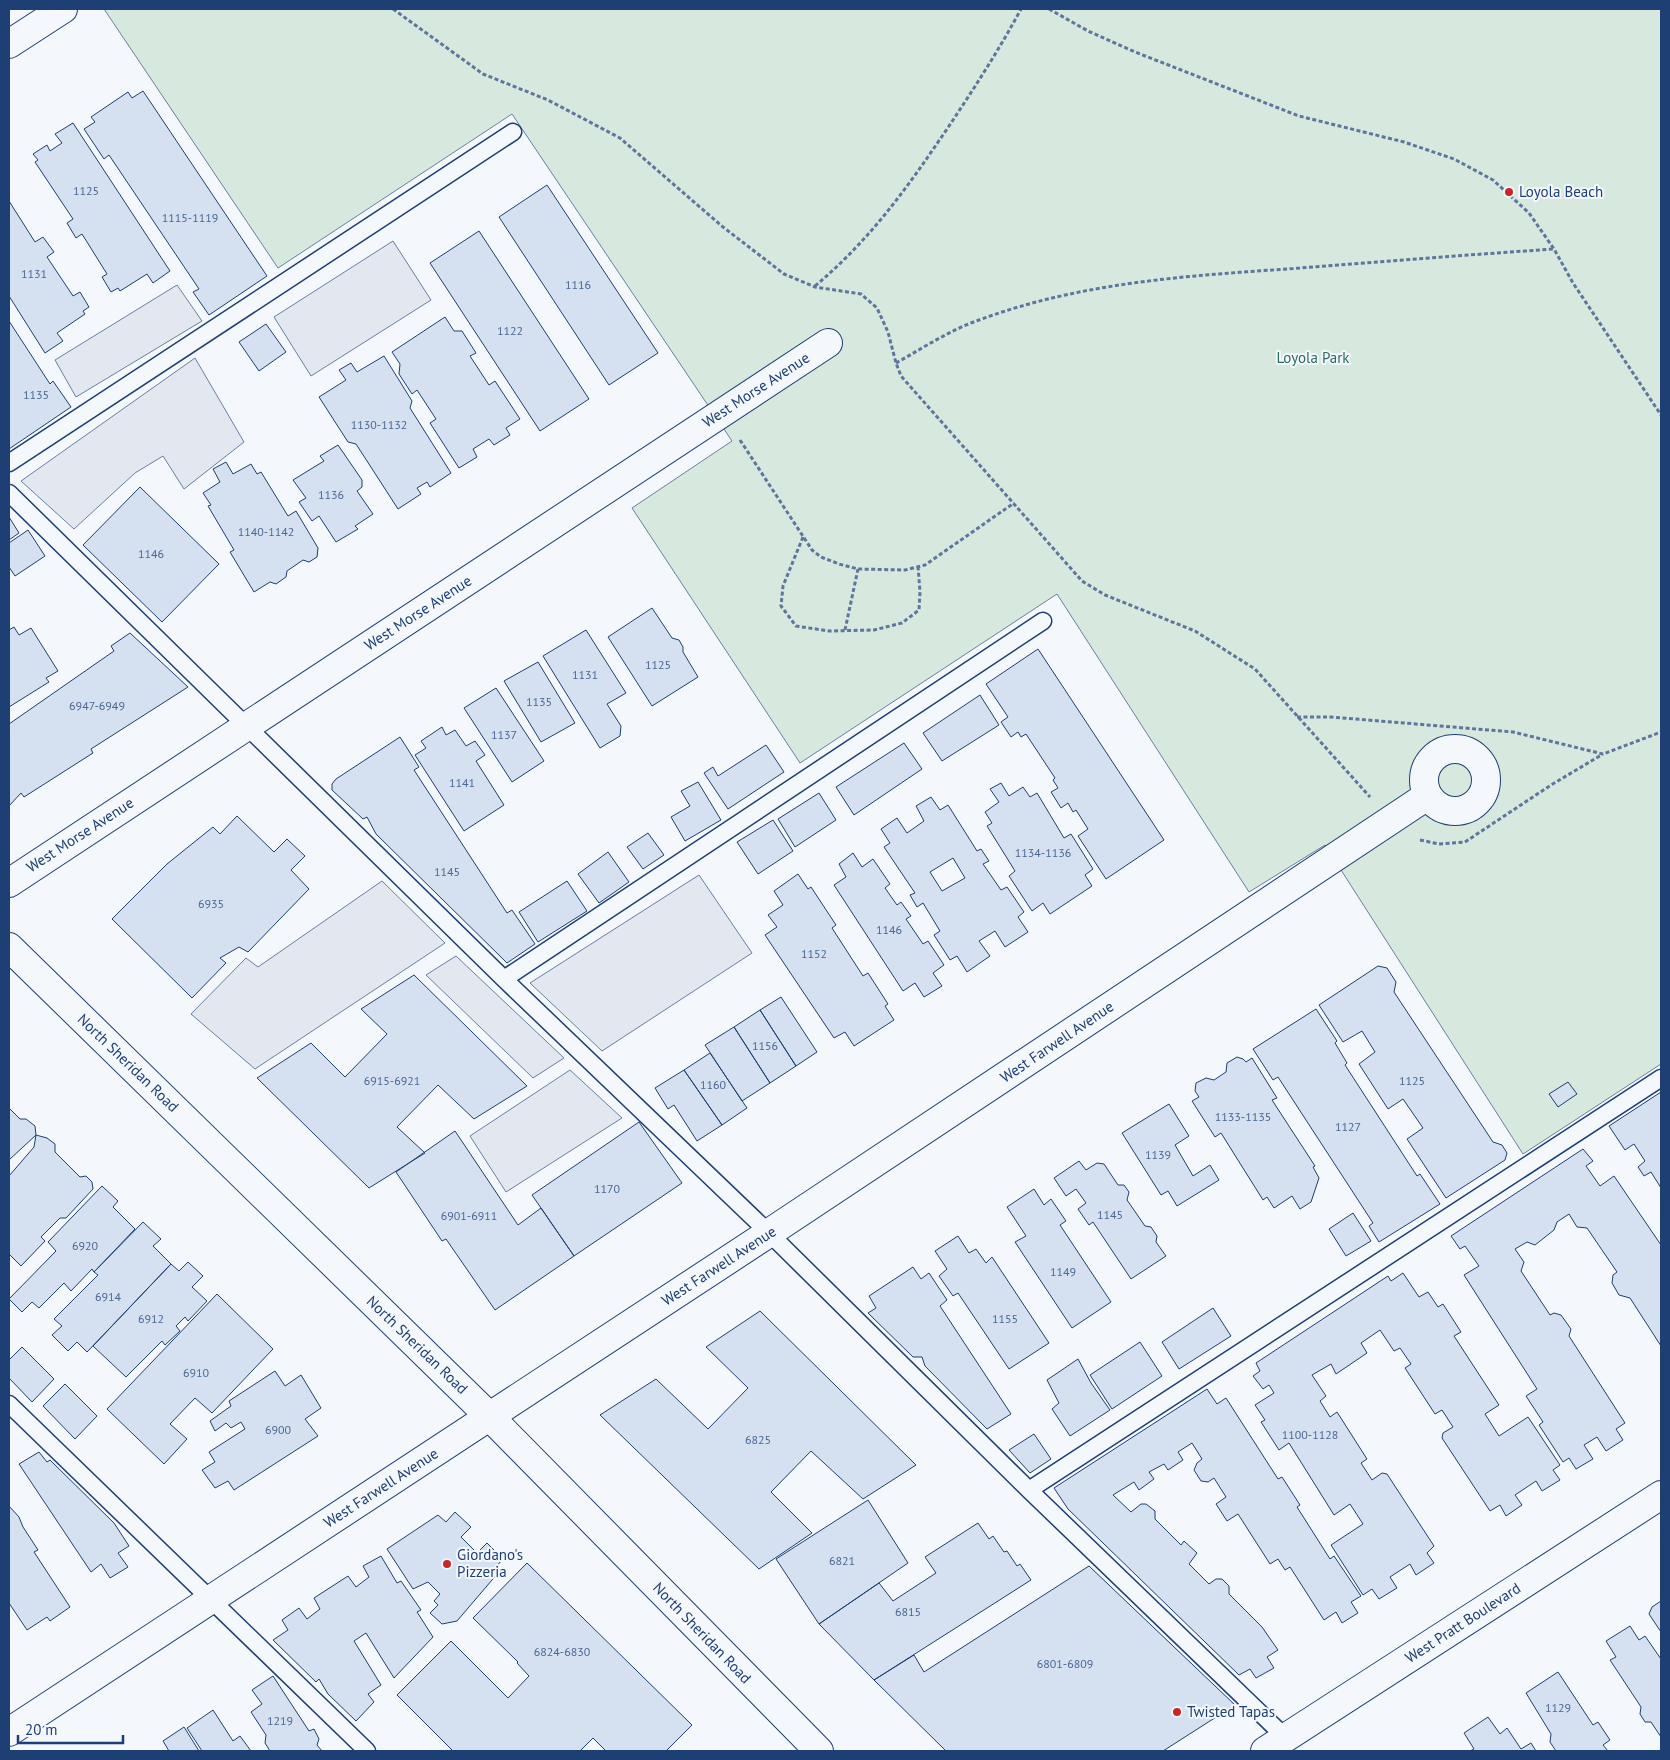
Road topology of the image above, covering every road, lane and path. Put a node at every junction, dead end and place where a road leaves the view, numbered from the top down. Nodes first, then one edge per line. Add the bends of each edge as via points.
1 (62, 9) edge
2 (393, 9) edge
3 (1021, 9) edge
4 (1048, 9) edge
5 (9, 44) edge
6 (513, 132) dead end
7 (1554, 249) junction
8 (815, 286) junction
9 (828, 343) dead end
10 (896, 363) junction
11 (722, 412) junction
12 (1661, 415) edge
13 (9, 463) edge
14 (9, 493) edge
15 (1014, 503) junction
16 (803, 537) junction
17 (918, 566) junction
18 (858, 569) junction
19 (1044, 621) dead end
20 (845, 630) junction
21 (1297, 717) junction
22 (246, 726) junction
23 (1661, 732) edge
24 (1603, 754) junction
25 (1427, 796) dead end
26 (1392, 820) junction
27 (9, 883) edge
28 (9, 947) edge
29 (504, 979) junction
30 (1661, 1078) edge
31 (769, 1233) junction
32 (9, 1404) edge
33 (490, 1417) junction
34 (1028, 1490) junction
35 (1661, 1495) edge
36 (211, 1599) junction
37 (9, 1732) edge
38 (1275, 1745) edge
39 (367, 1751) edge
40 (819, 1751) edge

1 - 5 street
2 - 8 path via 483,74 548,100 620,138 723,227 784,274
3 - 8 path via 914,177 874,230 840,266
4 - 7 path via 1135,52 1299,116 1404,142 1454,159 1493,180 1529,213
6 - 13 lane
7 - 10 path via 1172,277 1090,289 978,320
7 - 12 path
8 - 10 path via 861,294 878,308
9 - 11 street, West Morse Avenue
10 - 15 path via 901,376
11 - 16 path
11 - 22 street, West Morse Avenue
14 - 22 lane
15 - 17 path via 925,565
15 - 21 path via 1082,581 1105,595 1195,631 1255,669
16 - 18 path via 822,557
16 - 20 path via 782,586 780,606 796,626
17 - 18 path via 905,570
17 - 20 path via 919,610 902,623 874,630
18 - 20 path
19 - 29 lane
21 - 24 path via 1513,732
21 - 26 path
22 - 27 street, West Morse Avenue
22 - 29 lane
23 - 24 path
24 - 26 path via 1465,842 1439,844 1418,840
25 - 26 street, West Farwell Avenue
26 - 31 street, West Farwell Avenue
28 - 33 street, North Sheridan Road
29 - 31 lane
30 - 34 lane
31 - 33 street, West Farwell Avenue
31 - 34 lane
32 - 36 lane
33 - 36 street, West Farwell Avenue
33 - 40 street, North Sheridan Road
34 - 38 lane
35 - 38 street, West Pratt Boulevard
36 - 37 street, West Farwell Avenue
36 - 39 lane

